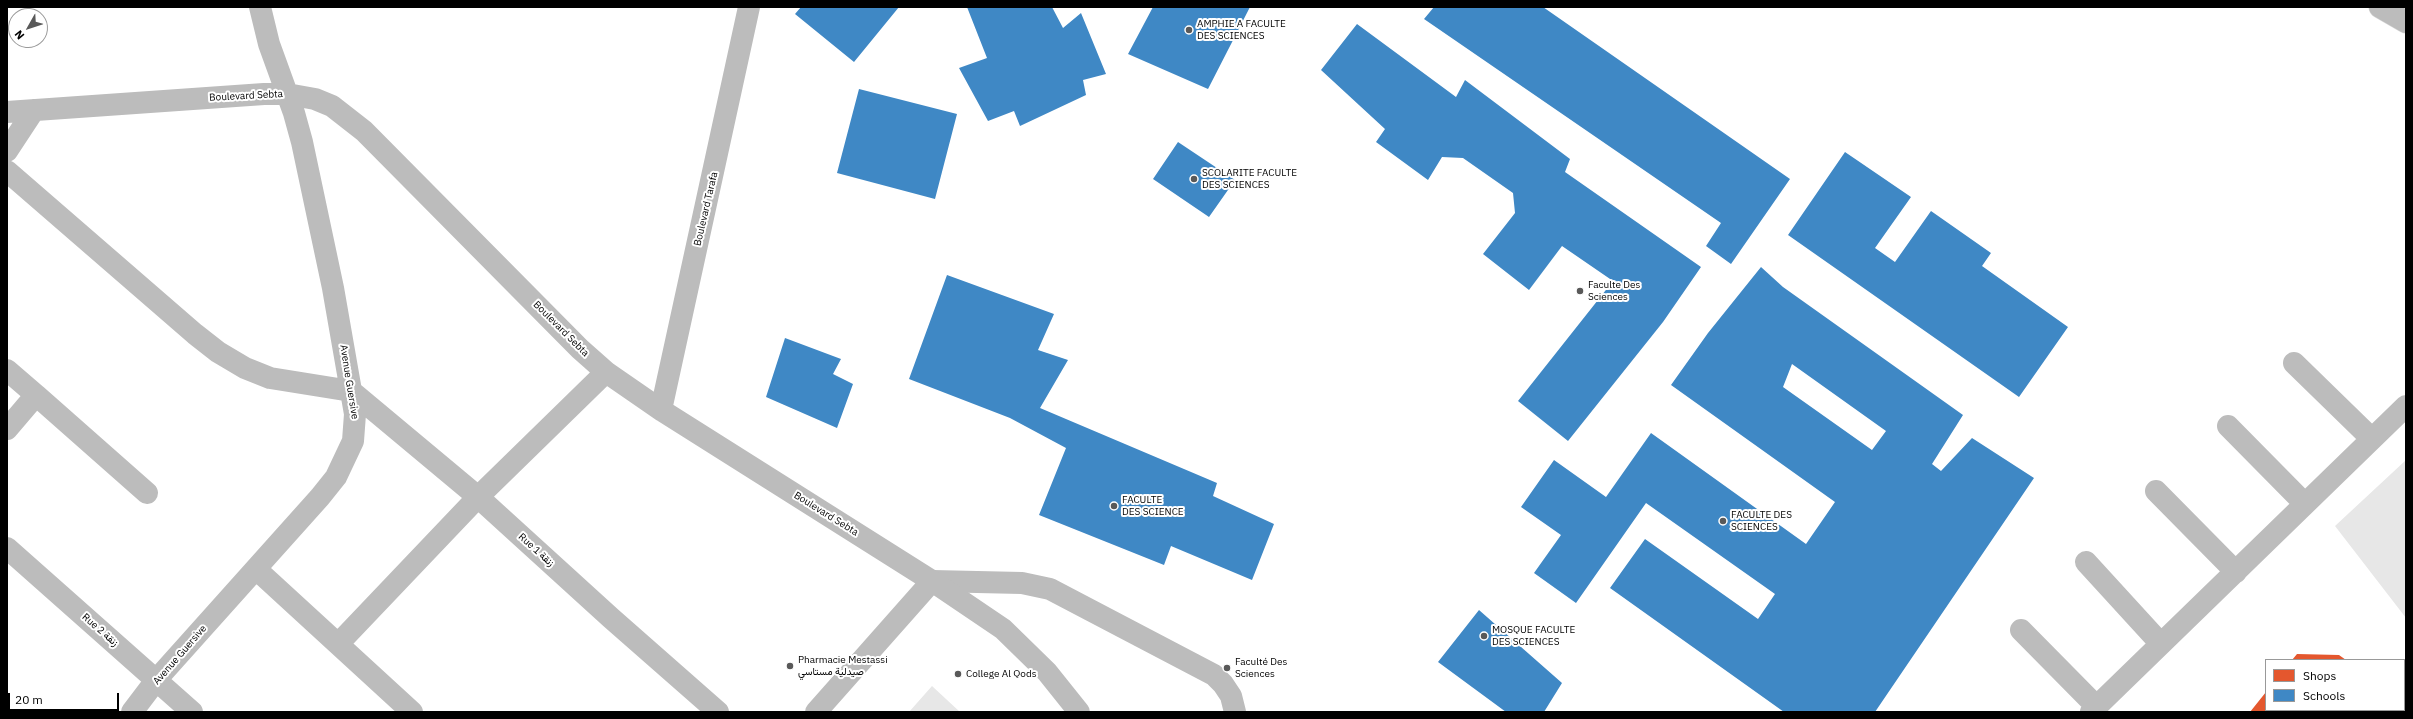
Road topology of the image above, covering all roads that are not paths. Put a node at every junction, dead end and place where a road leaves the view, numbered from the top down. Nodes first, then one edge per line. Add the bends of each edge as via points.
1 (260, 7) edge
2 (749, 7) edge
3 (2380, 7) edge
4 (2406, 22) edge
5 (288, 94) junction
6 (34, 110) junction
7 (7, 112) edge
8 (7, 151) edge
9 (7, 171) edge
10 (2294, 363) dead end
11 (7, 370) edge
12 (606, 372) junction
13 (352, 391) junction
14 (36, 395) junction
15 (2406, 406) edge
16 (661, 410) junction
17 (2228, 426) dead end
18 (7, 429) edge
19 (2372, 439) junction
20 (2156, 491) dead end
21 (147, 493) dead end
22 (478, 497) junction
23 (2305, 504) junction
24 (7, 548) edge
25 (2086, 562) dead end
26 (256, 569) junction
27 (2236, 572) junction
28 (932, 581) junction
29 (2021, 630) dead end
30 (339, 643) junction
31 (2161, 644) junction
32 (157, 679) junction
33 (2094, 709) edge
34 (132, 712) edge
35 (192, 712) edge
36 (412, 712) edge
37 (718, 712) edge
38 (816, 712) edge
39 (1079, 712) edge
40 (1235, 712) edge

1 - 5 main road, Avenue Guersive via 274,59
2 - 16 main road, Boulevard Tarafa
3 - 4 main road
5 - 6 main road, Boulevard Sebta
5 - 12 main road, Boulevard Sebta via 315,99 332,106 364,131
5 - 13 main road, Avenue Guersive via 302,142
6 - 7 main road, Boulevard Sebta
6 - 8 main road
9 - 13 main road via 218,352 244,368 270,378
10 - 19 main road
11 - 14 main road
12 - 16 main road, Boulevard Sebta
12 - 22 main road
13 - 22 main road, Rue 1 زنقة
13 - 26 main road, Avenue Guersive via 355,429 348,456 320,497
14 - 18 main road
14 - 21 main road
15 - 19 main road
16 - 28 main road, Boulevard Sebta
17 - 23 main road
19 - 23 main road
20 - 27 main road
22 - 30 main road
22 - 37 main road, Rue 1 زنقة
23 - 27 main road
24 - 32 main road, Rue 2 زنقة
25 - 31 main road
26 - 30 main road
26 - 32 main road, Avenue Guersive
27 - 31 main road
28 - 38 main road
28 - 39 main road, Boulevard Sebta via 1003,630 1047,672
28 - 40 main road via 1022,583 1050,589 1214,675 1231,696
29 - 33 main road
30 - 36 main road
31 - 33 main road
32 - 34 main road, Avenue Guersive
32 - 35 main road, Rue 2 زنقة

